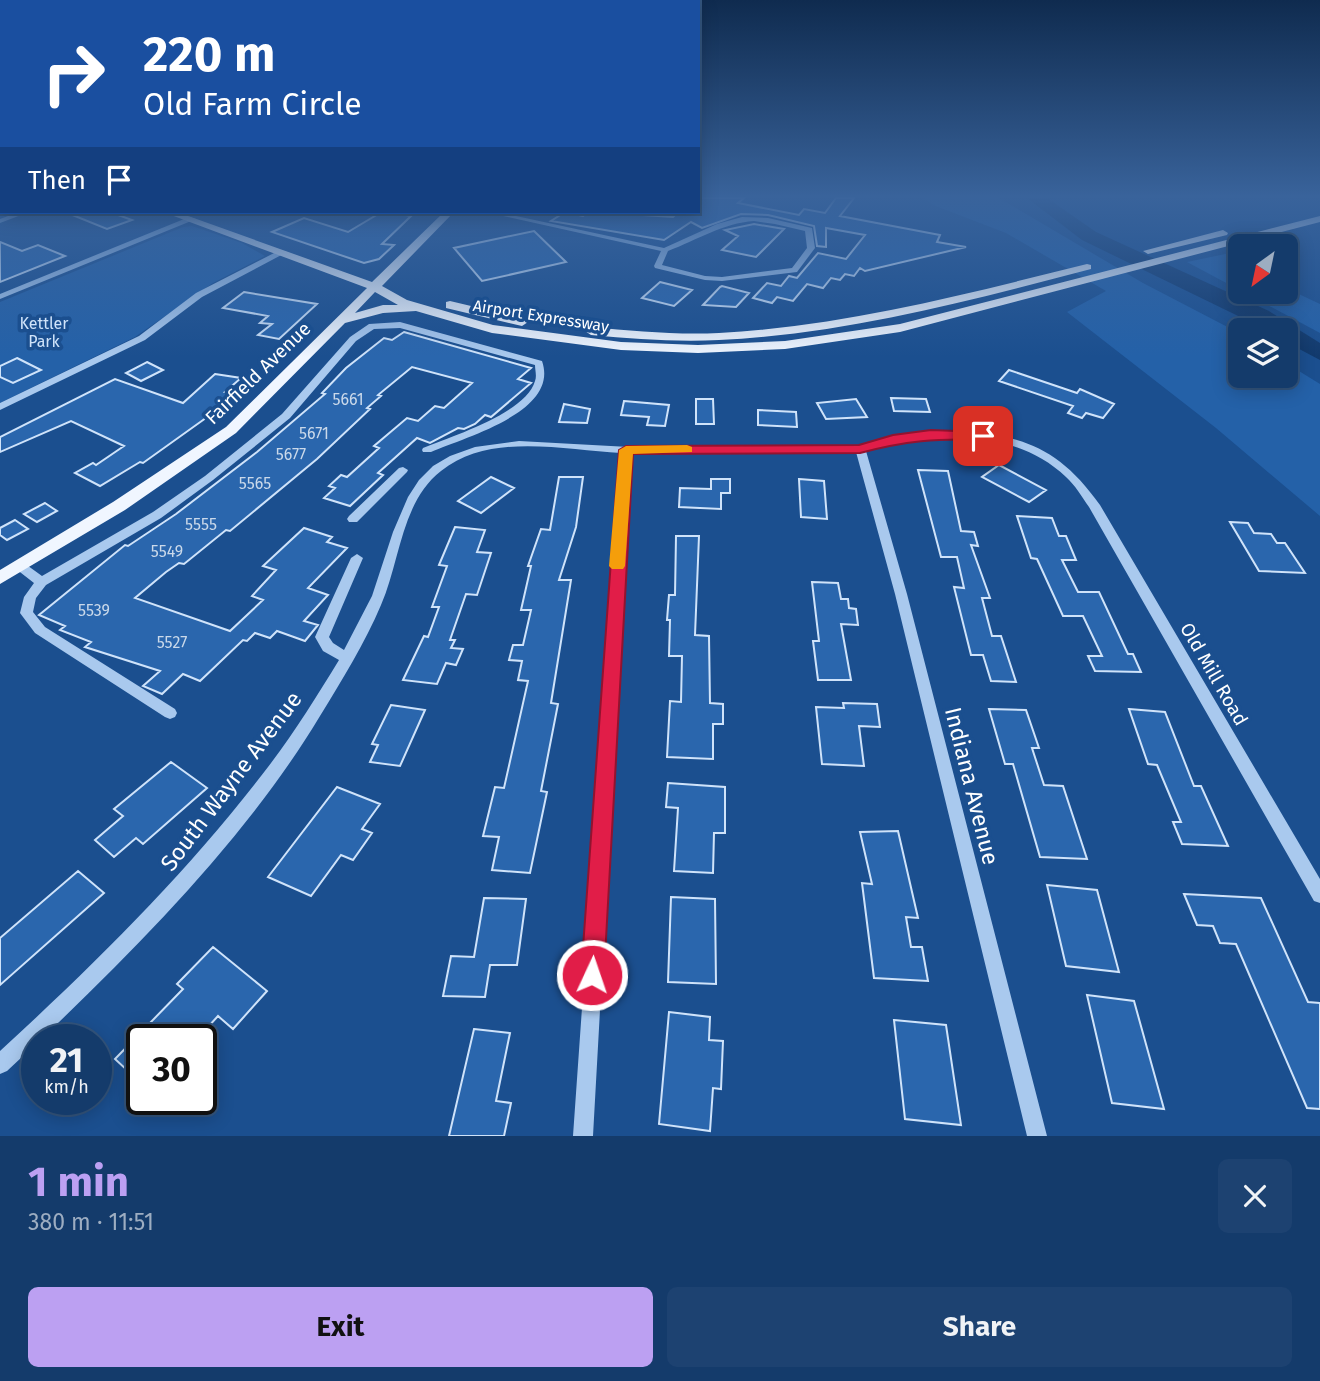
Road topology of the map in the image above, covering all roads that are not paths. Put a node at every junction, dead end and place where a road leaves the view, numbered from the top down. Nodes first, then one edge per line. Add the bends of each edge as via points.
1 (113, 251) edge
2 (411, 251) edge
3 (665, 251) edge
4 (808, 251) edge
5 (1149, 251) edge
6 (1200, 251) edge
7 (283, 252) joint
8 (375, 287) junction
9 (0, 297) edge
10 (420, 308) junction
11 (340, 321) junction
12 (0, 408) edge
13 (860, 449) junction
14 (427, 450) dead end
15 (626, 450) junction
16 (402, 470) dead end
17 (428, 475) joint
18 (354, 519) dead end
19 (357, 558) dead end
20 (20, 566) junction
21 (0, 578) edge
22 (42, 582) junction
23 (347, 658) junction
24 (170, 713) dead end
25 (1320, 895) edge
26 (0, 1064) edge
27 (583, 1136) edge
28 (1037, 1136) edge

1 - 9 street
2 - 8 main road, Fairfield Avenue
3 - 4 street via 658,266 722,279 794,270
5 - 8 main road, Airport Expressway via 909,312 821,329 706,336 603,333 508,320
6 - 10 main road, Airport Expressway via 951,317 845,339 698,349 621,346 492,329
7 - 8 main road
7 - 12 street via 199,295 142,338
8 - 10 main road, Airport Expressway
8 - 11 main road, Fairfield Avenue
10 - 11 main road via 383,309
11 - 20 main road, Fairfield Avenue via 231,430
13 - 15 street, Old Mill Road
13 - 25 street, Old Mill Road via 931,434 983,436 1027,448 1070,475 1094,505
13 - 28 street, Indiana Avenue
14 - 22 street via 483,429 527,402 539,382 539,363 400,325 372,326 353,339 286,416 209,478 111,544
15 - 17 street, Old Mill Road via 519,442 456,458
15 - 27 street
16 - 18 street
17 - 23 street, South Wayne Avenue via 409,501 382,589
19 - 23 street via 322,637 328,647
20 - 21 main road, Fairfield Avenue
20 - 22 street
22 - 24 street via 30,597 26,613 40,630
23 - 26 street, South Wayne Avenue via 288,750 173,897 104,969

